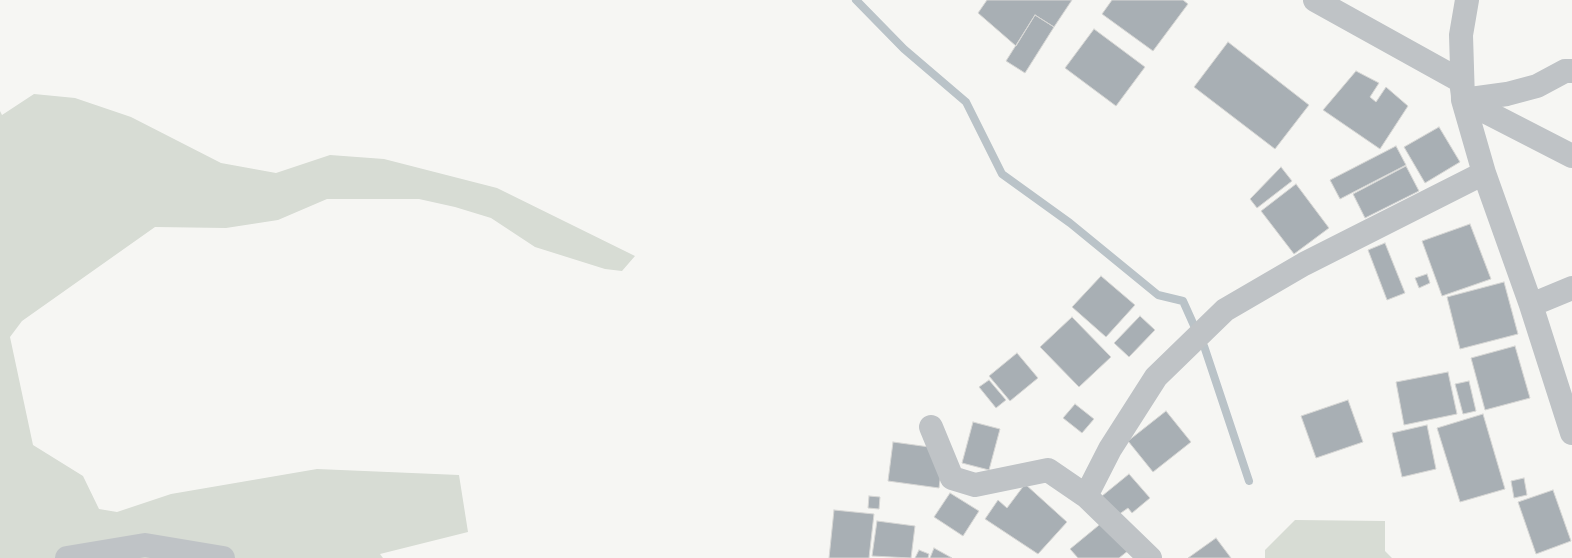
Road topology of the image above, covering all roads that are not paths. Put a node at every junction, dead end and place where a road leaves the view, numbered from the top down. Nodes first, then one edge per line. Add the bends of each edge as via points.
1 (1314, 0) edge
2 (1467, 0) edge
3 (1572, 71) edge
4 (1463, 100) junction
5 (1572, 156) edge
6 (1484, 173) junction
7 (1572, 288) edge
8 (1531, 305) junction
9 (931, 427) dead end
10 (1572, 433) edge
11 (1086, 496) junction
12 (76, 557) edge
13 (223, 558) edge
14 (1150, 558) edge

1 - 4 street via 1461,81
2 - 4 street via 1461,35
3 - 4 street via 1507,94
4 - 5 street
4 - 6 street
6 - 8 street
6 - 11 street via 1304,264 1225,310 1156,377 1110,449
7 - 8 street
8 - 10 street
9 - 11 street via 952,478 975,485 1048,470
11 - 14 street
12 - 13 street via 145,545

